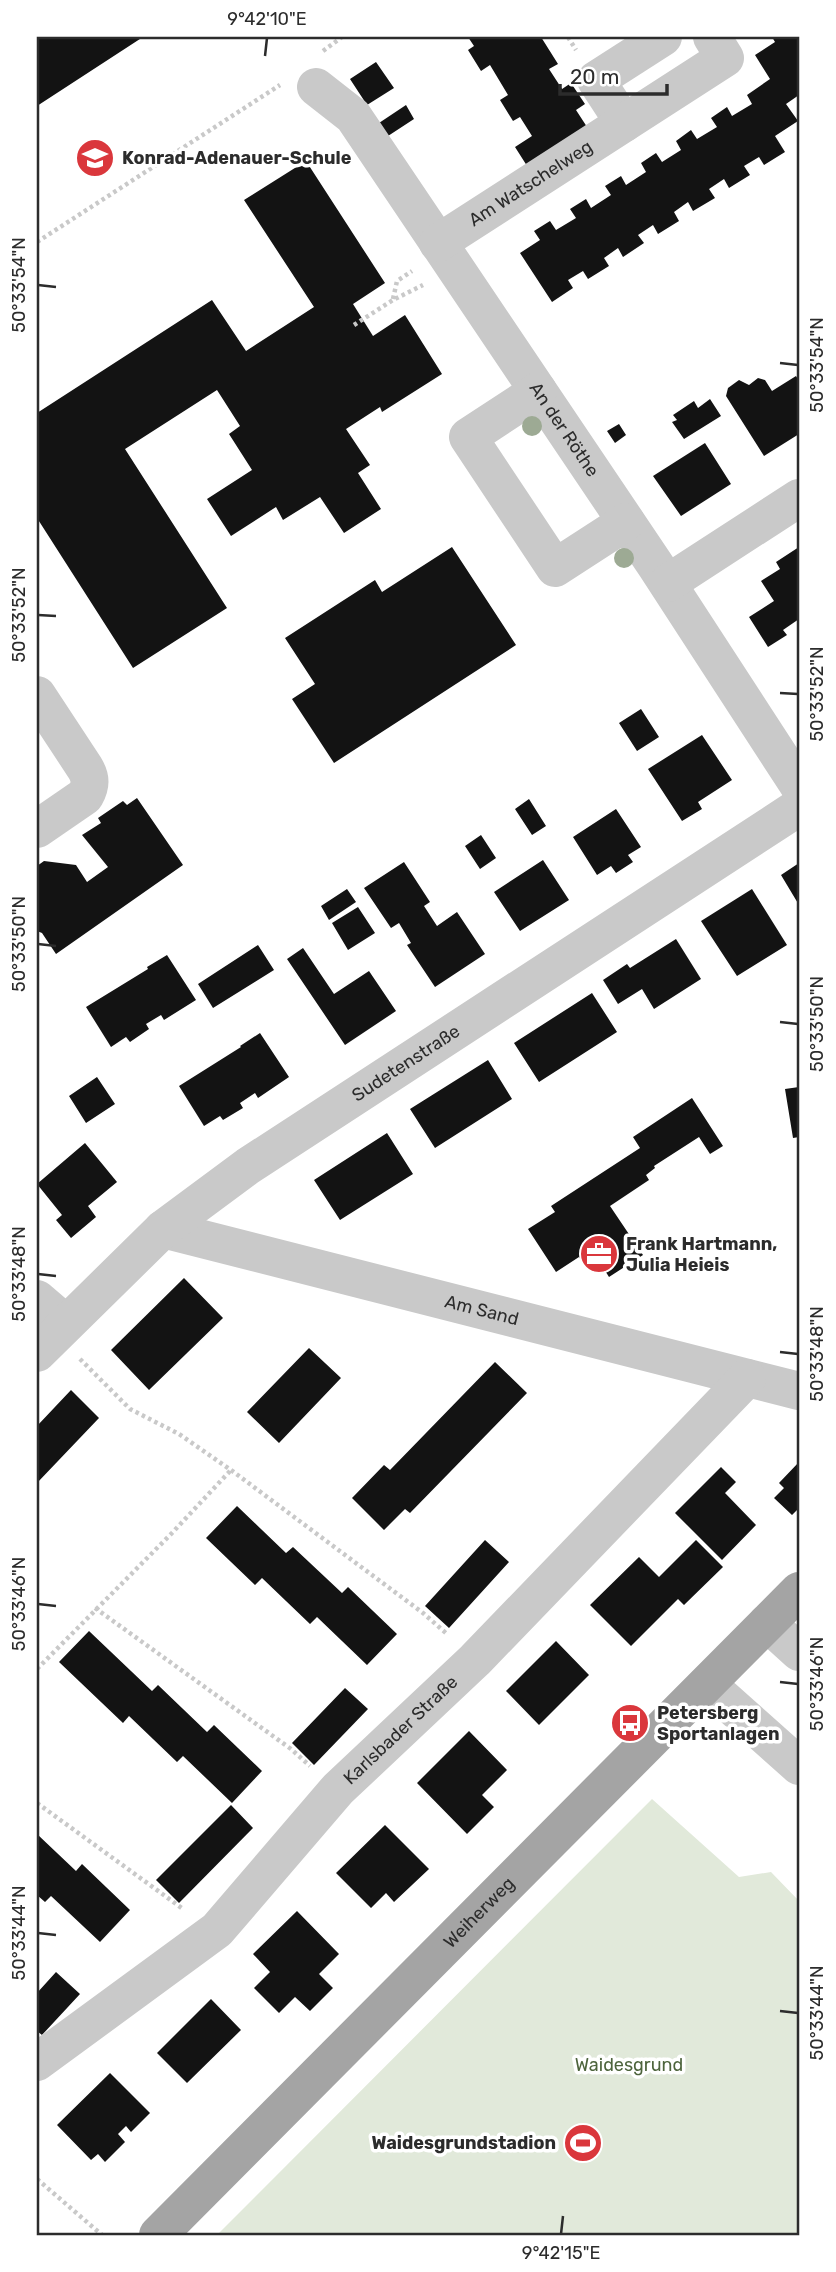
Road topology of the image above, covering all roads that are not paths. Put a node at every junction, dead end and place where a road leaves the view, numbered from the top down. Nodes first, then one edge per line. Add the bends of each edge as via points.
1 (663, 37) edge
2 (712, 37) edge
3 (316, 87) dead end
4 (624, 123) junction
5 (438, 243) junction
6 (538, 391) junction
7 (799, 498) edge
8 (626, 522) junction
9 (668, 583) junction
10 (37, 695) edge
11 (799, 786) edge
12 (799, 807) edge
13 (37, 829) edge
14 (163, 1229) junction
15 (37, 1299) edge
16 (65, 1323) junction
17 (37, 1353) edge
18 (747, 1378) junction
19 (799, 1391) edge
20 (799, 1591) edge
21 (767, 1623) junction
22 (799, 1652) edge
23 (706, 1684) junction
24 (799, 1766) edge
25 (37, 2062) edge
26 (158, 2235) edge

1 - 4 street via 596,80
2 - 4 street, Am Watschelweg via 726,58
3 - 5 street, An der Röthe via 353,116
4 - 5 street, Am Watschelweg
5 - 6 street, An der Röthe
6 - 8 street, An der Röthe
6 - 8 street via 468,437 547,557 555,568
7 - 9 street
8 - 9 street, An der Röthe
9 - 11 street, An der Röthe
10 - 13 street via 85,768 90,787 85,796
12 - 14 street, Sudetenstraße via 248,1166
14 - 16 street, Sudetenstraße
14 - 18 street, Am Sand
15 - 16 street
16 - 17 street, Sudetenstraße
18 - 19 street, Am Sand
18 - 25 street, Karlsbader Straße via 475,1660 338,1789 217,1930
20 - 21 main road, Weiherweg
21 - 22 street
21 - 23 main road, Weiherweg
23 - 24 street
23 - 26 main road, Weiherweg

